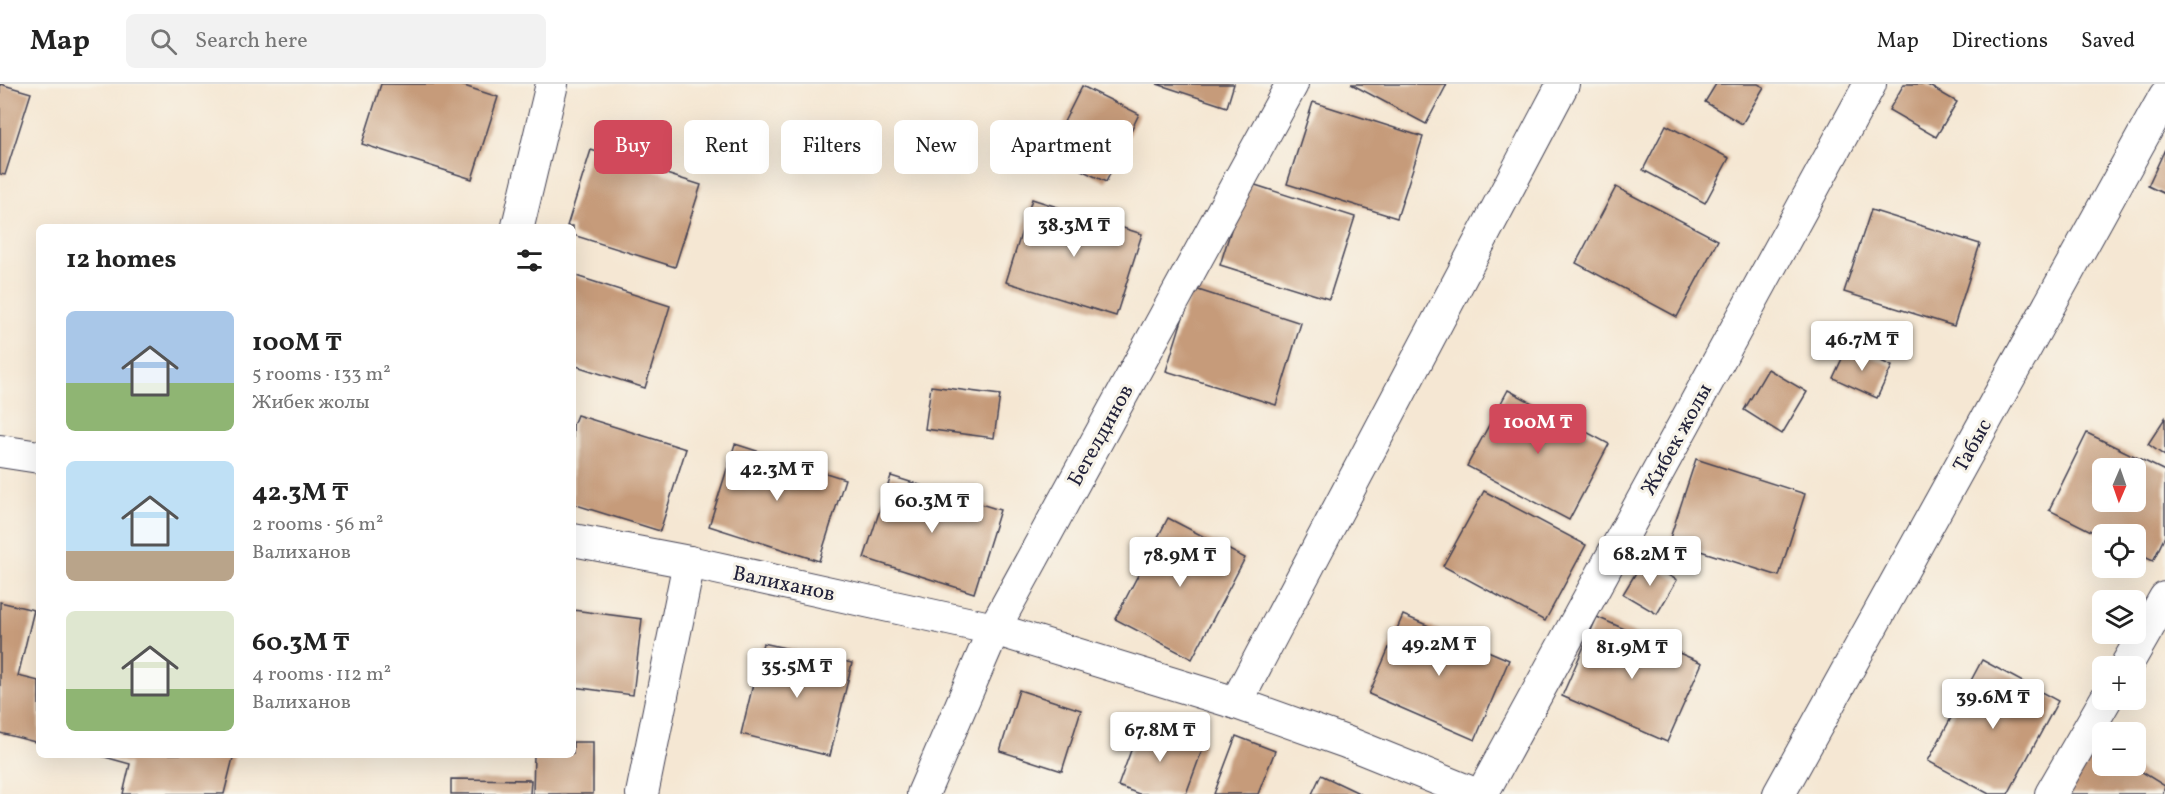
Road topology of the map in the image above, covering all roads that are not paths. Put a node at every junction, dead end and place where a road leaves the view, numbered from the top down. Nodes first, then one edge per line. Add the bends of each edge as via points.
1 (552, 84) edge
2 (1292, 84) edge
3 (1563, 84) edge
4 (1870, 84) edge
5 (2165, 96) edge
6 (518, 224) edge
7 (0, 451) edge
8 (36, 457) edge
9 (576, 541) edge
10 (688, 562) junction
11 (2165, 598) edge
12 (994, 629) junction
13 (2132, 656) edge
14 (1236, 704) junction
15 (2100, 710) edge
16 (642, 794) edge
17 (923, 794) edge
18 (1475, 794) edge
19 (1482, 794) edge
20 (1779, 794) edge
21 (2051, 794) edge

1 - 6 street
2 - 12 street, Бегелдинов
3 - 14 street
4 - 19 street, Жибек жолы
5 - 20 street, Табыс
7 - 8 street
9 - 10 street, Валиханов
10 - 12 street, Валиханов
10 - 16 street
11 - 13 street
12 - 14 street, Валиханов
12 - 17 street, Бегелдинов
14 - 18 street, Валиханов via 1346,742
15 - 21 street

